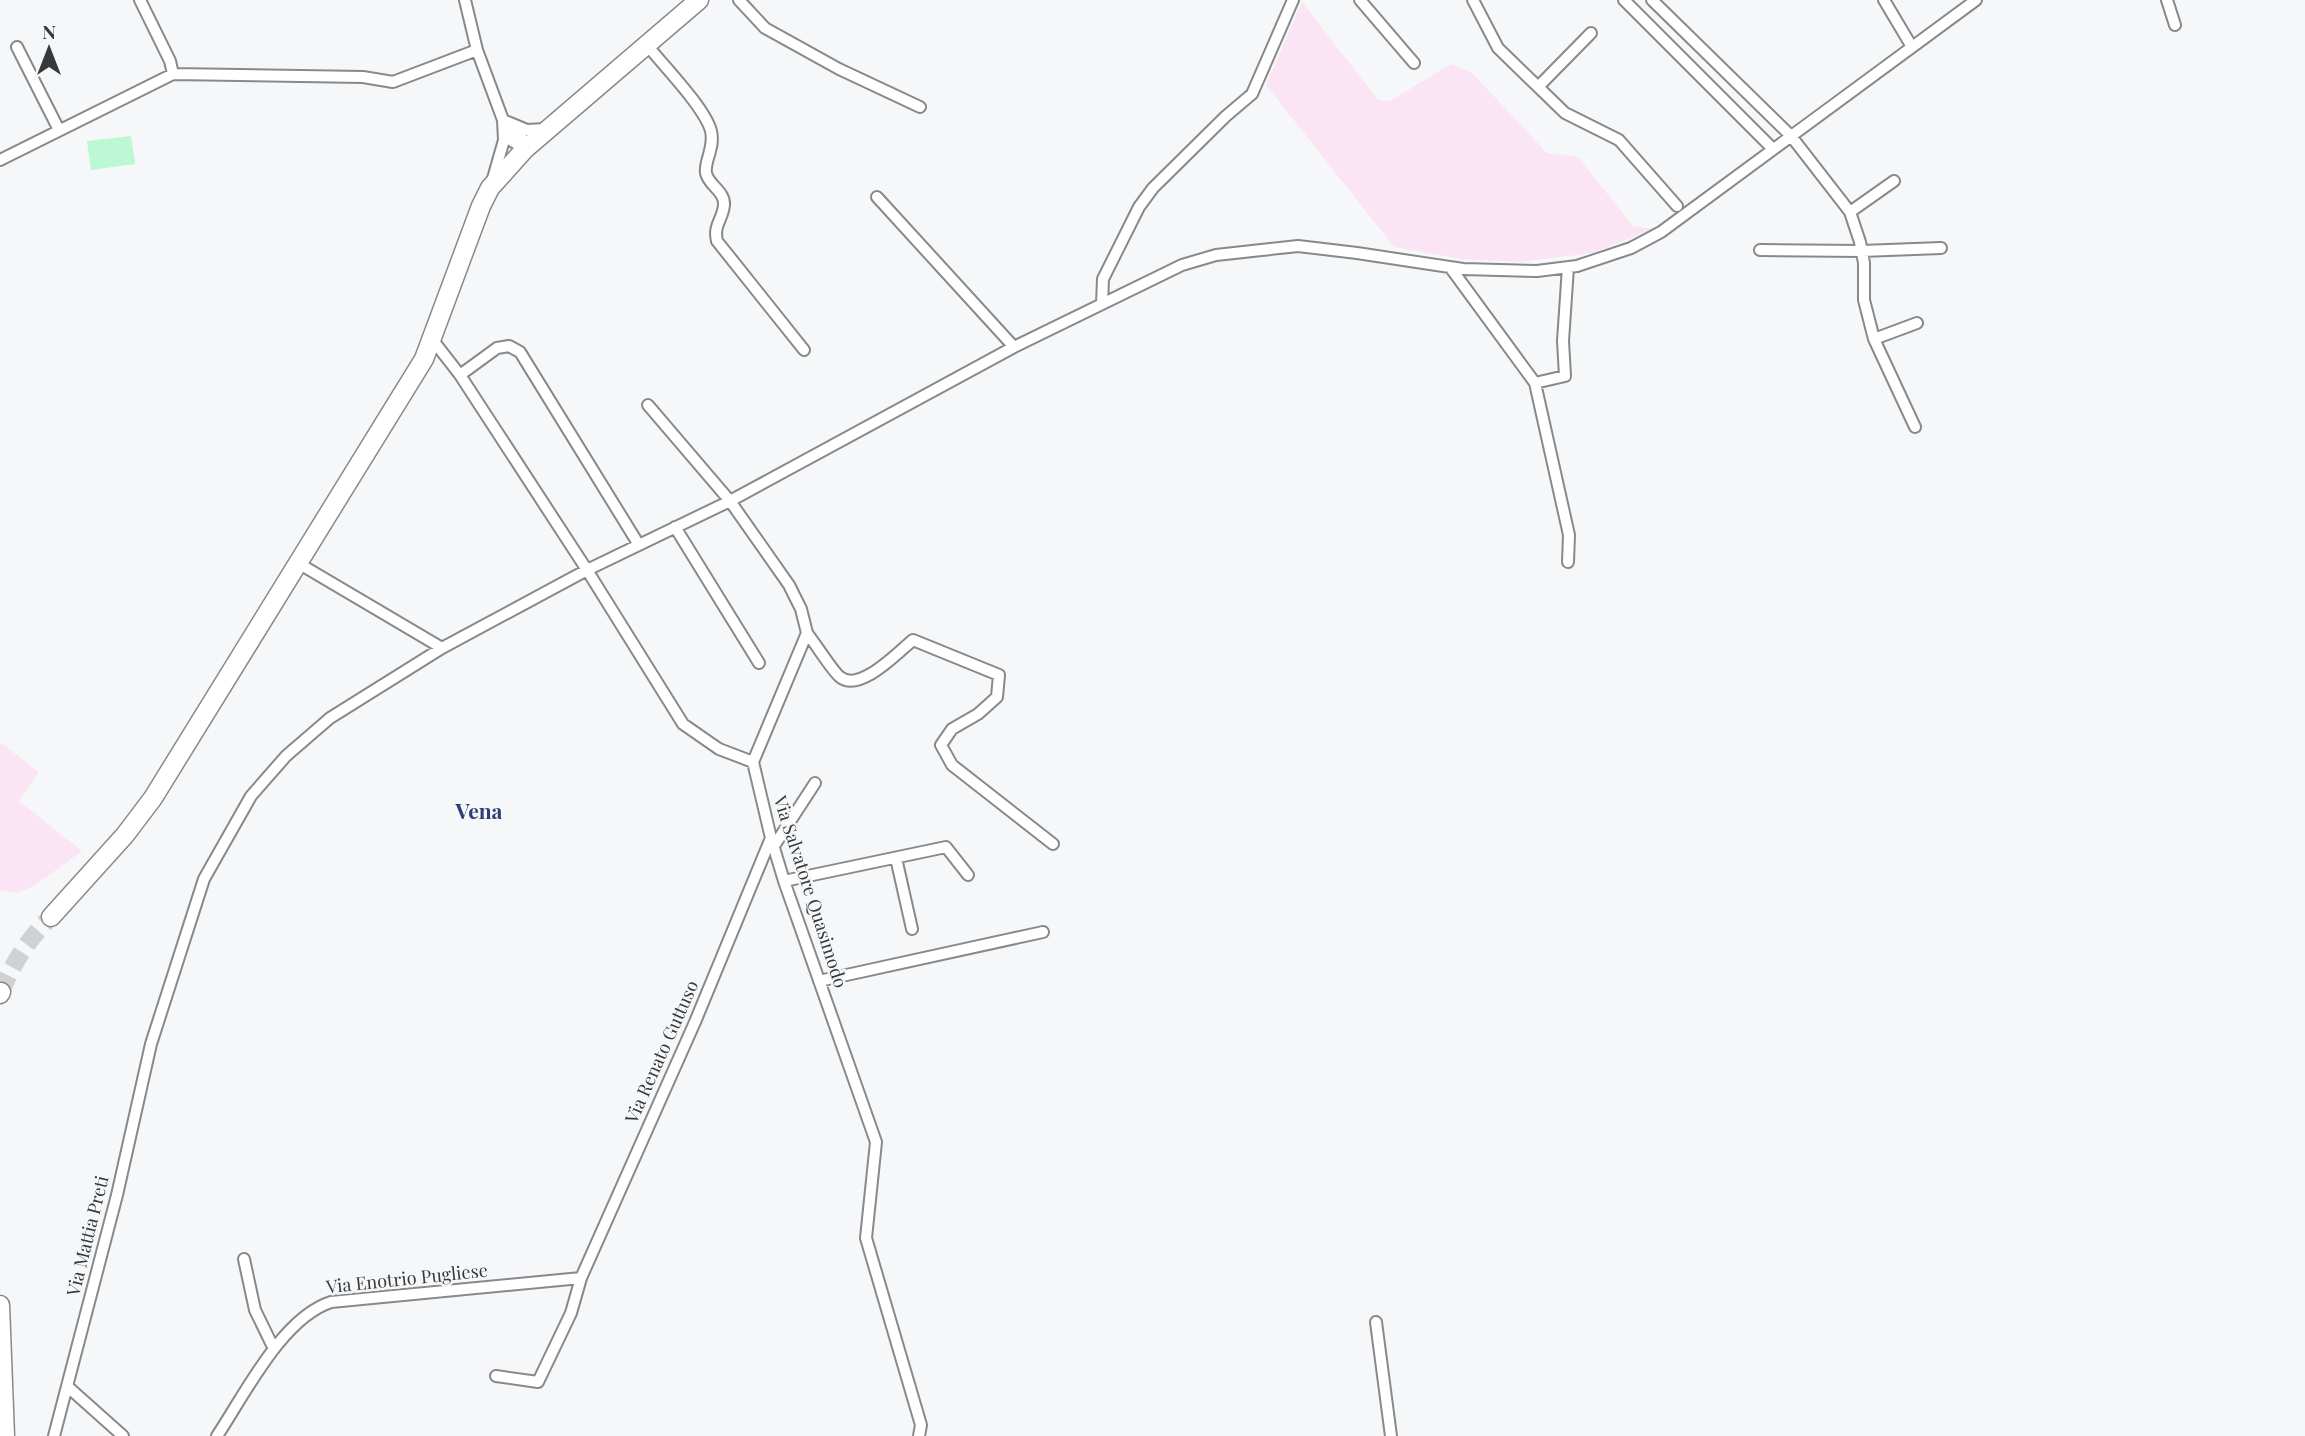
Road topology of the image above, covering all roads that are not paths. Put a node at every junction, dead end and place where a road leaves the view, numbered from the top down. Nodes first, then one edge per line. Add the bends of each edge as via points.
1 (140, 0) edge
2 (465, 0) edge
3 (699, 0) edge
4 (739, 0) edge
5 (1293, 0) edge
6 (1360, 0) edge
7 (1473, 0) edge
8 (1624, 0) edge
9 (1652, 0) edge
10 (1884, 0) edge
11 (1976, 0) edge
12 (2167, 0) edge
13 (2175, 25) dead end
14 (1591, 33) dead end
15 (647, 45) junction
16 (17, 47) dead end
17 (1912, 47) junction
18 (477, 50) junction
19 (1414, 63) dead end
20 (173, 74) junction
21 (1538, 87) junction
22 (920, 107) dead end
23 (506, 124) junction
24 (549, 128) junction
25 (59, 130) junction
26 (1791, 136) junction
27 (525, 149) junction
28 (1773, 149) junction
29 (0, 160) edge
30 (1894, 181) dead end
31 (490, 188) junction
32 (877, 197) dead end
33 (1677, 206) dead end
34 (1850, 212) junction
35 (1941, 248) dead end
36 (1760, 250) dead end
37 (1862, 251) junction
38 (1450, 267) junction
39 (1568, 267) junction
40 (1102, 304) junction
41 (1917, 323) dead end
42 (1874, 339) junction
43 (432, 340) junction
44 (1014, 347) junction
45 (804, 351) dead end
46 (460, 375) junction
47 (1535, 383) junction
48 (648, 405) dead end
49 (1915, 427) dead end
50 (730, 501) junction
51 (676, 527) junction
52 (639, 545) junction
53 (1568, 562) dead end
54 (298, 563) junction
55 (587, 570) junction
56 (807, 633) junction
57 (442, 648) junction
58 (759, 663) dead end
59 (752, 762) junction
60 (815, 782) dead end
61 (773, 842) junction
62 (1054, 844) dead end
63 (896, 858) junction
64 (968, 874) dead end
65 (784, 881) junction
66 (51, 918) tunnel mouth
67 (912, 929) dead end
68 (1043, 932) dead end
69 (819, 981) junction
70 (244, 1259) dead end
71 (581, 1278) junction
72 (0, 1305) edge
73 (1376, 1322) dead end
74 (274, 1349) junction
75 (496, 1376) dead end
76 (67, 1386) junction
77 (5, 1436) edge
78 (54, 1436) edge
79 (123, 1436) edge
80 (217, 1436) edge
81 (919, 1436) edge
82 (1391, 1436) edge

1 - 20 street
2 - 18 street
3 - 15 main road
4 - 22 street via 765,28
5 - 40 street via 1252,94 1153,188 1139,207 1103,279
6 - 19 street
7 - 21 street via 1497,48
8 - 28 street
9 - 26 street
10 - 17 street
11 - 17 street, Via Mattia Preti
12 - 13 street
14 - 21 street
15 - 24 main road
15 - 45 street via 711,130 713,147 705,170 724,204 715,231 717,241
16 - 25 street
17 - 26 street, Via Mattia Preti
18 - 20 street via 393,82 363,77
18 - 23 street
20 - 25 street
21 - 33 street via 1564,113 1619,140
23 - 24 street via 527,130
23 - 27 street via 512,141
23 - 31 street
24 - 27 main road
25 - 29 street
26 - 28 street, Via Mattia Preti
26 - 34 street
27 - 31 main road
28 - 39 street, Via Mattia Preti via 1661,232 1631,248
30 - 34 street
31 - 43 main road
32 - 44 street
34 - 37 street
35 - 37 street
36 - 37 street
37 - 42 street via 1864,300
38 - 39 street, Via Mattia Preti via 1508,272
38 - 40 street, Via Mattia Preti via 1298,246 1254,250 1181,265
38 - 47 street
39 - 47 street via 1563,341 1566,376
40 - 44 street, Via Mattia Preti
41 - 42 street
42 - 49 street
43 - 46 street
43 - 54 main road
44 - 50 street, Via Mattia Preti
46 - 52 street via 497,348 509,346 520,352
46 - 55 street
47 - 53 street via 1569,535
48 - 50 street
50 - 51 street, Via Mattia Preti
50 - 56 street via 789,585
51 - 52 street, Via Mattia Preti
51 - 58 street
52 - 55 street, Via Mattia Preti
54 - 57 street
54 - 66 main road via 153,798
55 - 57 street, Via Mattia Preti
55 - 59 street via 683,724 719,750
56 - 59 street
56 - 62 street via 840,678 853,681 873,673 913,640 999,676 997,697 952,729 941,745 952,765
57 - 76 street, Via Mattia Preti via 330,718 286,756 251,796 204,879 151,1044
59 - 61 street, Via Salvatore Quasimodo
60 - 61 street, Via Renato Guttuso
61 - 65 street, Via Salvatore Quasimodo
61 - 71 street, Via Renato Guttuso
63 - 64 street via 946,847
63 - 65 street
63 - 67 street
65 - 69 street, Via Salvatore Quasimodo
68 - 69 street
69 - 81 street, Via Salvatore Quasimodo via 876,1142 866,1238 921,1426
70 - 74 street via 255,1310
71 - 74 street, Via Enotrio Pugliese via 331,1302 297,1322
71 - 75 street, Via Renato Guttuso via 571,1313 538,1382
72 - 77 main road
73 - 82 street
74 - 80 street, Via Enotrio Pugliese
76 - 78 street, Via Mattia Preti
76 - 79 street

